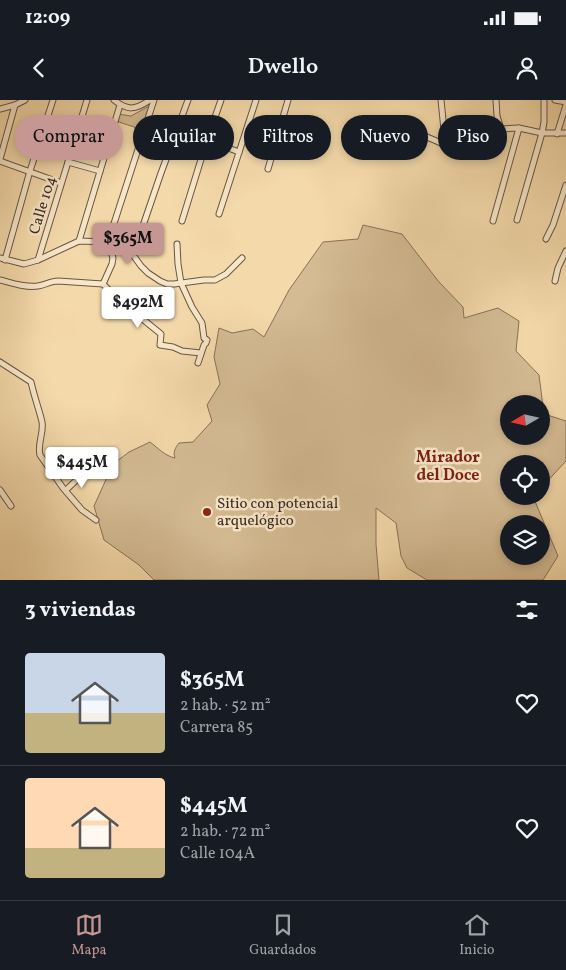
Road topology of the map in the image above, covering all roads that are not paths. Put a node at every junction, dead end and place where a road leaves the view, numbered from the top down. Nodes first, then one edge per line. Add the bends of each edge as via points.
1 (25, 100) edge
2 (53, 100) edge
3 (87, 100) edge
4 (114, 100) edge
5 (152, 100) edge
6 (188, 100) edge
7 (221, 100) edge
8 (256, 100) edge
9 (288, 100) edge
10 (441, 100) edge
11 (496, 100) edge
12 (544, 100) edge
13 (555, 100) edge
14 (566, 104) edge
15 (15, 105) junction
16 (120, 105) junction
17 (0, 109) edge
18 (182, 115) edge
19 (216, 115) edge
20 (442, 115) edge
21 (497, 115) edge
22 (519, 128) junction
23 (507, 129) edge
24 (542, 133) junction
25 (566, 133) edge
26 (556, 134) junction
27 (234, 150) edge
28 (239, 152) junction
29 (0, 160) edge
30 (166, 160) edge
31 (201, 160) edge
32 (68, 162) junction
33 (268, 169) dead end
34 (30, 171) junction
35 (100, 171) junction
36 (61, 183) junction
37 (566, 185) edge
38 (219, 214) dead end
39 (517, 220) dead end
40 (182, 221) dead end
41 (493, 221) dead end
42 (546, 239) dead end
43 (79, 241) junction
44 (108, 242) junction
45 (177, 244) dead end
46 (566, 251) edge
47 (133, 255) junction
48 (242, 258) dead end
49 (2, 259) edge
50 (38, 260) junction
51 (0, 280) edge
52 (555, 281) dead end
53 (181, 283) junction
54 (103, 284) junction
55 (202, 353) junction
56 (0, 362) edge
57 (198, 362) dead end
58 (85, 472) dead end
59 (0, 490) edge
60 (66, 490) junction
61 (11, 506) dead end
62 (96, 520) dead end

1 - 15 street
2 - 34 street
3 - 32 street, Calle 104
4 - 16 street
5 - 16 street via 136,108
5 - 44 street
6 - 18 street
7 - 19 street
8 - 28 street
9 - 33 street
10 - 20 street
11 - 21 street
12 - 24 street
13 - 14 street
14 - 26 street
15 - 17 street
15 - 29 street
16 - 35 street
22 - 23 street
22 - 24 street
22 - 41 street
24 - 26 street
24 - 39 street
25 - 26 street
27 - 28 street
28 - 38 street
29 - 34 street
30 - 47 street
31 - 40 street
32 - 35 street
32 - 36 street, Calle 104
34 - 36 street
34 - 49 street
35 - 43 street
36 - 50 street, Calle 104
37 - 42 street
43 - 44 street
43 - 50 street
44 - 47 street
44 - 54 street via 113,258
45 - 53 street
46 - 52 street
47 - 53 street via 160,281
48 - 53 street via 215,280
49 - 50 street via 24,264
51 - 54 street via 36,287 58,280
53 - 55 street via 202,323 207,340
54 - 55 street via 161,334 160,345
55 - 57 street
56 - 60 street via 31,382 42,423 39,451
58 - 60 street
59 - 61 street
60 - 62 street via 82,510

